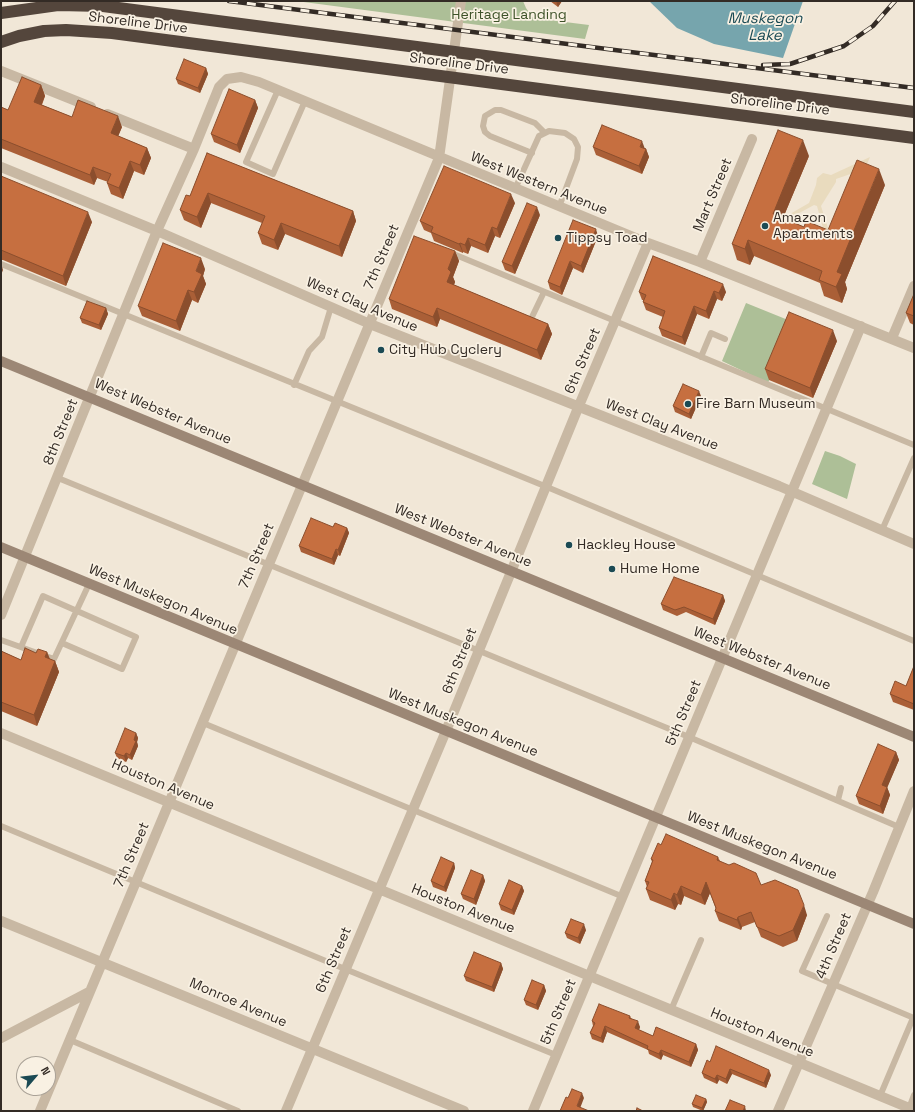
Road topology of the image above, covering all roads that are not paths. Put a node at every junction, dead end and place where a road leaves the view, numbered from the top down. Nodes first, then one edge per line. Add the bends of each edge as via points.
1 (461, 1) edge
2 (1, 13) edge
3 (1, 42) edge
4 (455, 52) junction
5 (1, 71) edge
6 (451, 77) junction
7 (278, 90) junction
8 (305, 101) junction
9 (914, 112) edge
10 (545, 134) junction
11 (914, 138) edge
12 (752, 139) dead end
13 (194, 149) junction
14 (532, 153) junction
15 (439, 158) junction
16 (1, 167) edge
17 (515, 189) junction
18 (559, 207) junction
19 (157, 231) junction
20 (648, 243) junction
21 (444, 251) edge
22 (700, 262) junction
23 (1, 264) edge
24 (914, 286) edge
25 (544, 292) junction
26 (331, 308) junction
27 (124, 315) junction
28 (531, 319) edge
29 (615, 321) junction
30 (370, 324) junction
31 (861, 326) junction
32 (892, 338) junction
33 (725, 339) dead end
34 (914, 348) edge
35 (701, 357) junction
36 (1, 361) edge
37 (294, 385) junction
38 (91, 397) junction
39 (336, 402) junction
40 (578, 408) junction
41 (826, 408) junction
42 (914, 445) edge
43 (914, 458) edge
44 (58, 478) junction
45 (301, 484) junction
46 (547, 487) junction
47 (792, 491) junction
48 (882, 530) junction
49 (914, 544) edge
50 (1, 547) edge
51 (24, 557) junction
52 (268, 564) junction
53 (512, 571) junction
54 (757, 575) junction
55 (89, 584) junction
56 (77, 611) junction
57 (1, 615) edge
58 (1, 640) edge
59 (914, 641) edge
60 (62, 643) junction
61 (235, 645) junction
62 (21, 647) junction
63 (478, 652) junction
64 (722, 658) junction
65 (203, 723) junction
66 (446, 731) junction
67 (1, 734) edge
68 (914, 737) edge
69 (689, 738) junction
70 (841, 788) dead end
71 (914, 791) edge
72 (838, 800) junction
73 (169, 803) junction
74 (413, 809) junction
75 (656, 818) junction
76 (1, 826) edge
77 (899, 826) junction
78 (136, 882) junction
79 (378, 890) junction
80 (621, 896) junction
81 (867, 904) junction
82 (826, 916) dead end
83 (1, 920) edge
84 (914, 924) edge
85 (701, 940) dead end
86 (102, 962) junction
87 (345, 969) junction
88 (589, 976) junction
89 (833, 984) junction
90 (89, 992) junction
91 (671, 1010) junction
92 (914, 1018) edge
93 (1, 1038) edge
94 (70, 1040) junction
95 (312, 1049) junction
96 (556, 1055) junction
97 (799, 1063) junction
98 (914, 1095) edge
99 (880, 1096) junction
100 (911, 1109) edge
101 (40, 1111) edge
102 (238, 1111) edge
103 (286, 1111) edge
104 (464, 1111) edge
105 (533, 1111) edge
106 (778, 1111) edge

1 - 4 street, 7th Street
2 - 4 highway, Shoreline Drive via 58,5 103,6
3 - 6 highway, Shoreline Drive via 44,31 112,33
4 - 6 street, 7th Street
4 - 9 highway, Shoreline Drive
5 - 13 street
6 - 11 highway, Shoreline Drive
6 - 15 street, 7th Street
7 - 8 street, West Western Avenue
7 - 8 lane via 246,162 274,174
7 - 13 street, West Western Avenue via 241,76 227,79 218,87
8 - 15 street, West Western Avenue
10 - 14 lane via 539,136
10 - 14 lane via 535,123 501,110 495,110 485,116 483,126 490,136
10 - 18 lane via 549,131 565,133 574,139 578,147 577,159
12 - 22 street, Mart Street
13 - 19 street, 8th Street
14 - 17 lane
15 - 17 street, West Western Avenue
15 - 30 street, 7th Street via 409,236
16 - 19 street, West Clay Avenue
17 - 18 street, West Western Avenue
18 - 20 street, West Western Avenue
19 - 26 street, West Clay Avenue
19 - 27 street, 8th Street
20 - 22 street, West Western Avenue
20 - 29 street, 6th Street
21 - 25 lane
22 - 31 street, West Western Avenue
23 - 27 lane
24 - 32 street
25 - 28 lane
25 - 29 lane
26 - 30 street, West Clay Avenue
26 - 37 lane via 322,338 309,351
27 - 37 lane
27 - 38 street, 8th Street
29 - 35 lane
29 - 40 street, 6th Street
30 - 39 street, 7th Street
30 - 40 street, West Clay Avenue
31 - 32 street, West Western Avenue
31 - 41 street, 5th Street
32 - 34 street, West Western Avenue
33 - 35 lane via 712,333
35 - 41 lane
36 - 38 main road, West Webster Avenue
37 - 39 lane
38 - 44 street, 8th Street
38 - 45 main road, West Webster Avenue
39 - 45 street, 7th Street
39 - 46 lane
40 - 46 street, 6th Street
40 - 47 street, West Clay Avenue
41 - 42 lane
41 - 47 street, 5th Street
43 - 48 lane
44 - 51 street, 8th Street
44 - 52 lane
45 - 52 street, 7th Street
45 - 53 main road, West Webster Avenue
46 - 53 street, 6th Street
46 - 54 lane
47 - 48 street, West Clay Avenue
47 - 54 street, 5th Street
48 - 49 street, West Clay Avenue
50 - 51 main road, West Muskegon Avenue
51 - 55 main road, West Muskegon Avenue
51 - 57 street, 8th Street
52 - 61 street, 7th Street
52 - 63 lane
53 - 63 street, 6th Street
53 - 64 main road, West Webster Avenue
54 - 59 lane
54 - 64 street, 5th Street
55 - 56 lane
55 - 61 main road, West Muskegon Avenue
56 - 60 lane
56 - 60 lane via 136,637 122,669
56 - 62 lane via 43,596
58 - 62 lane
60 - 62 lane via 54,659
61 - 65 street, 7th Street
61 - 66 main road, West Muskegon Avenue
63 - 66 street, 6th Street
63 - 69 lane
64 - 68 main road, West Webster Avenue
64 - 69 street, 5th Street
65 - 73 street, 7th Street
65 - 74 lane
66 - 74 street, 6th Street
66 - 75 main road, West Muskegon Avenue
67 - 73 street, Houston Avenue
69 - 72 lane
69 - 75 street, 5th Street
70 - 72 lane
71 - 77 street, 4th Street
72 - 77 lane
73 - 78 street, 7th Street
73 - 79 street, Houston Avenue
74 - 79 street, 6th Street
74 - 80 lane
75 - 80 street, 5th Street
75 - 81 main road, West Muskegon Avenue
76 - 78 lane
77 - 81 street, 4th Street
78 - 86 street, 7th Street
78 - 87 lane
79 - 87 street, 6th Street
79 - 88 street, Houston Avenue
80 - 88 street, 5th Street
81 - 84 main road, West Muskegon Avenue
81 - 89 street, 4th Street
82 - 89 lane via 802,971
83 - 86 street, Monroe Avenue
85 - 91 lane
86 - 90 street, 7th Street
86 - 95 street, Monroe Avenue
87 - 95 street, 6th Street
87 - 96 lane
88 - 91 street, Houston Avenue
88 - 96 street, 5th Street
89 - 92 lane
89 - 97 street, 4th Street
90 - 93 street
90 - 94 street, 7th Street
91 - 97 street, Houston Avenue
92 - 99 lane
94 - 101 street, 7th Street
94 - 102 lane
95 - 103 street, 6th Street
95 - 104 street, Monroe Avenue
96 - 105 street, 5th Street
97 - 99 street, Houston Avenue
97 - 106 street, 4th Street
98 - 100 lane
99 - 100 street, Houston Avenue

